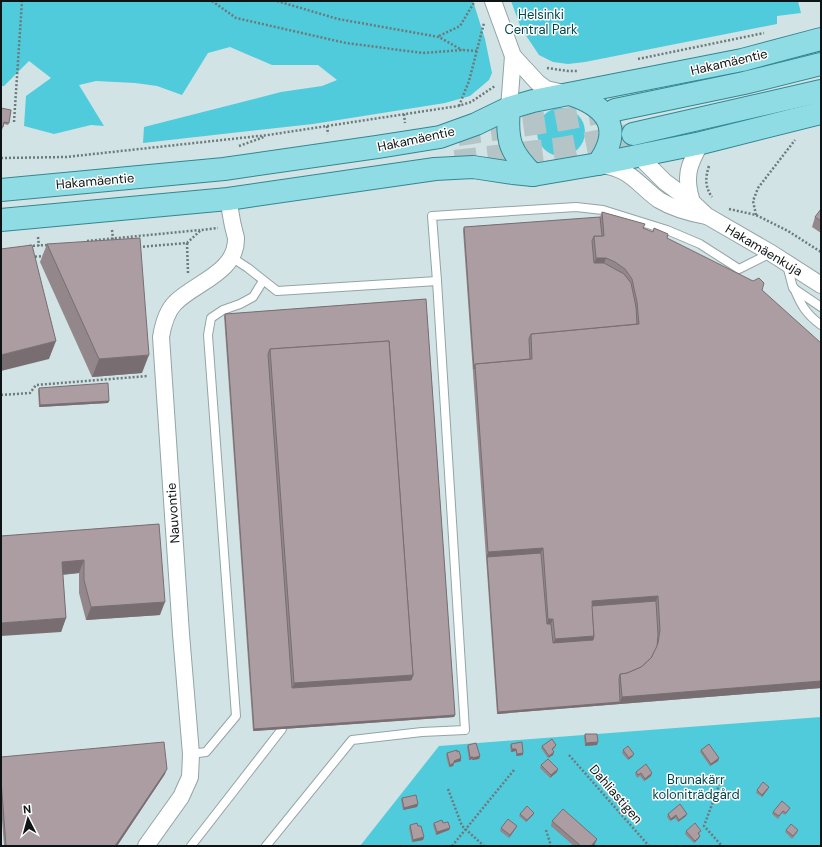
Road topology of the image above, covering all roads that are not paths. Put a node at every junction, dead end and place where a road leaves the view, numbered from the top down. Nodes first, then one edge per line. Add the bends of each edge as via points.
1 (493, 1) edge
2 (821, 39) edge
3 (513, 56) junction
4 (821, 64) edge
5 (821, 91) edge
6 (570, 94) junction
7 (509, 108) junction
8 (821, 113) edge
9 (612, 115) junction
10 (633, 134) tunnel mouth
11 (706, 152) junction
12 (639, 156) junction
13 (598, 164) junction
14 (224, 169) junction
15 (533, 174) junction
16 (1, 190) edge
17 (228, 199) junction
18 (692, 202) junction
19 (707, 216) junction
20 (1, 220) edge
21 (772, 253) junction
22 (231, 257) junction
23 (787, 263) junction
24 (263, 281) junction
25 (437, 281) junction
26 (821, 285) edge
27 (793, 288) junction
28 (821, 307) edge
29 (821, 325) edge
30 (280, 710) edge
31 (191, 754) junction
32 (146, 846) edge
33 (191, 846) edge
34 (266, 846) edge

1 - 3 street
2 - 6 main road, Hakamäentie via 742,60
3 - 6 street via 546,89
3 - 7 street
4 - 9 main road, Hakamäentie
5 - 10 main road
6 - 7 main road, Hakamäentie
6 - 9 main road via 596,105 604,114
7 - 14 main road, Hakamäentie via 476,124 440,136
7 - 15 main road via 508,134 511,145 516,156
8 - 11 main road
9 - 12 main road
9 - 13 main road via 610,144
11 - 12 main road
11 - 18 street via 690,166 687,176
12 - 13 main road
12 - 18 street, Hakamäenkuja via 665,182
13 - 15 main road
13 - 19 street, Hakamäenkuja via 626,172 669,206
14 - 16 main road, Hakamäentie
14 - 17 main road
15 - 17 main road via 473,167 436,169
17 - 20 main road
17 - 22 street, Nauvontie via 236,238
18 - 19 street, Hakamäenkuja
19 - 21 street, Hakamäenkuja
21 - 23 street, Hakamäenkuja
21 - 25 lane via 739,269 700,244 667,230 603,210 576,207 432,216
22 - 24 lane
22 - 31 street, Nauvontie via 216,274 174,303 167,314 161,337
23 - 26 street, Hakamäenkuja
23 - 27 lane
24 - 25 lane via 277,292
24 - 31 lane via 253,297 217,313 209,324 236,716 206,752
25 - 34 lane via 465,730 352,740
27 - 28 lane
27 - 29 lane via 809,316
30 - 33 lane via 282,729
31 - 32 street, Nauvontie via 190,777 181,797

